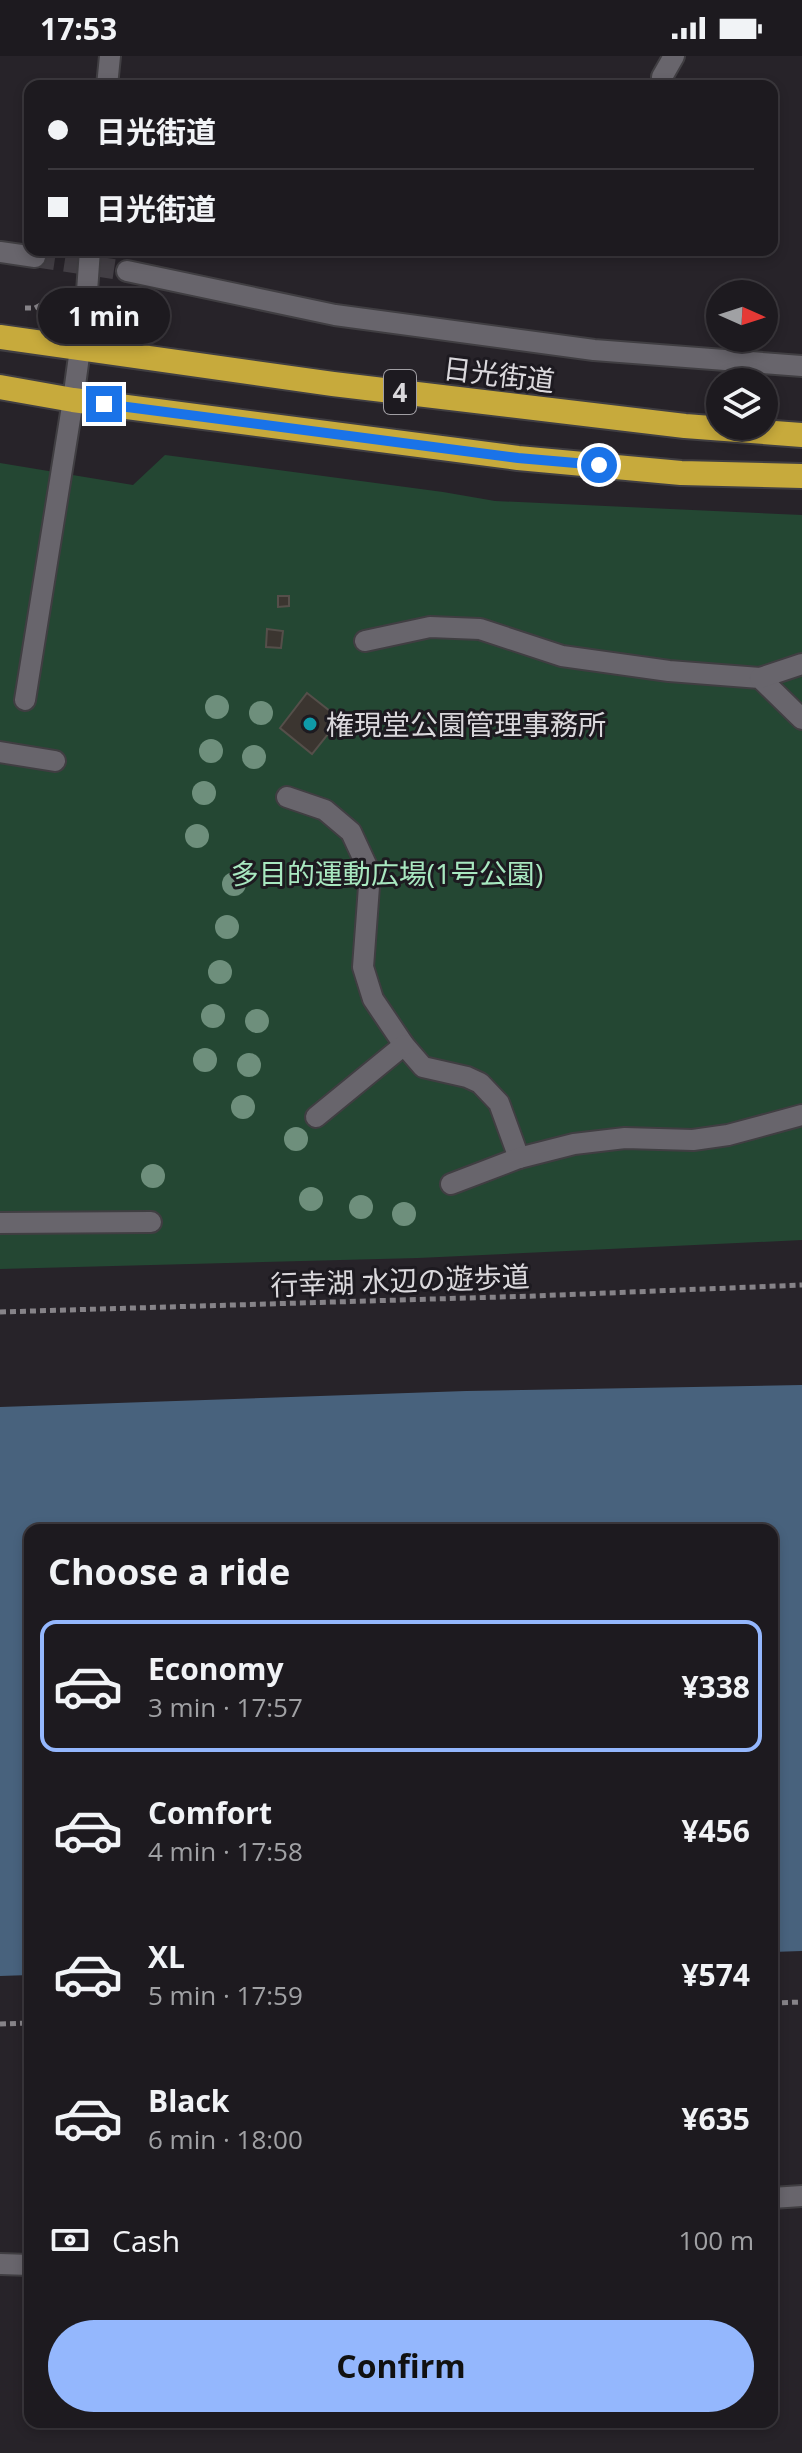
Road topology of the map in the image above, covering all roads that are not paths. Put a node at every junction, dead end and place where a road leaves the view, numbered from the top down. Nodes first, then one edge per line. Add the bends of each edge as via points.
1 (110, 56) edge
2 (674, 56) edge
3 (662, 77) dead end
4 (108, 80) edge
5 (0, 252) edge
6 (24, 255) edge
7 (28, 256) edge
8 (90, 256) edge
9 (35, 257) dead end
10 (127, 271) tunnel mouth
11 (0, 337) edge
12 (80, 349) junction
13 (802, 366) edge
14 (0, 387) edge
15 (73, 400) junction
16 (802, 435) edge
17 (802, 476) edge
18 (365, 641) dead end
19 (802, 664) edge
20 (760, 678) junction
21 (25, 700) dead end
22 (802, 719) edge
23 (0, 752) edge
24 (55, 761) dead end
25 (287, 797) dead end
26 (404, 1045) junction
27 (802, 1115) edge
28 (316, 1117) dead end
29 (519, 1158) junction
30 (451, 1184) dead end
31 (151, 1222) dead end
32 (0, 1223) edge
33 (802, 2196) edge
34 (778, 2198) edge
35 (0, 2264) edge
36 (24, 2265) edge

1 - 4 street
2 - 3 street
5 - 6 street
7 - 9 street
8 - 12 street
10 - 13 street via 335,315 594,350
11 - 12 highway, 日光街道 / 4
12 - 15 street
12 - 16 highway, 日光街道 / 4 via 654,423
14 - 15 highway, 4
15 - 17 highway, 4 via 518,458 681,473
15 - 21 street
18 - 20 street via 430,627 480,629 562,656
19 - 20 street
20 - 22 street
23 - 24 street
25 - 26 street via 325,810 351,832 370,873 363,967 373,999
26 - 28 street
26 - 29 street via 423,1067 480,1083 499,1103
27 - 29 street via 728,1135 625,1138
29 - 30 street
31 - 32 street
33 - 34 street
35 - 36 street

